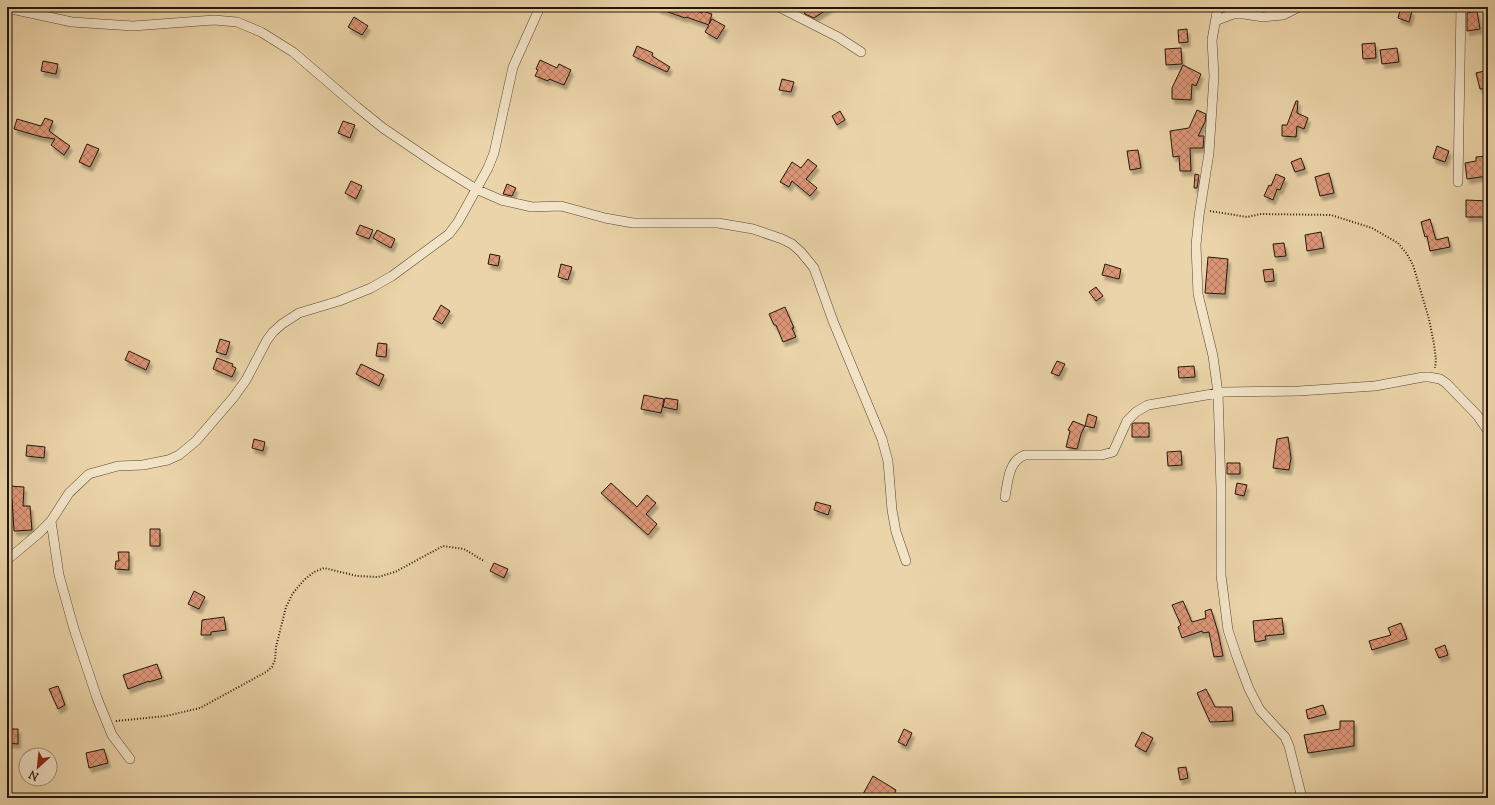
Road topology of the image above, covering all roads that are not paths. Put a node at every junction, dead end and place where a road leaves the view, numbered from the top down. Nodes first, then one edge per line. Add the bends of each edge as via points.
1 (540, 7) edge
2 (779, 7) edge
3 (1218, 7) edge
4 (1299, 7) edge
5 (1461, 7) edge
6 (7, 8) edge
7 (1215, 21) junction
8 (861, 52) dead end
9 (1458, 182) dead end
10 (476, 189) junction
11 (1218, 393) junction
12 (1488, 431) edge
13 (1005, 497) dead end
14 (50, 521) junction
15 (7, 560) edge
16 (906, 561) dead end
17 (130, 759) dead end
18 (1302, 798) edge

1 - 10 street via 513,67 494,153
2 - 8 street via 838,37
3 - 7 street
4 - 7 street via 1283,15 1263,17 1233,14
5 - 9 street
6 - 10 street via 72,22 133,26 214,20 237,22 261,32 293,52 383,128
7 - 11 street via 1212,40 1214,76 1209,153 1196,245 1198,294 1213,356
10 - 14 street via 449,234 413,262 371,288 299,314 273,332 246,380 196,442 168,460 118,466 88,474 69,493
10 - 16 street via 501,200 532,207 561,206 633,223 718,223 753,229 782,238 801,252 814,268 882,439 888,461 896,532
11 - 12 street via 1375,386 1429,377 1446,383 1454,390
11 - 13 street via 1142,407 1127,421 1115,450 1111,453 1019,457 1011,469
11 - 18 street via 1221,575 1228,630 1260,710 1285,737 1289,746
14 - 15 street
14 - 17 street via 59,575 74,629 112,735

